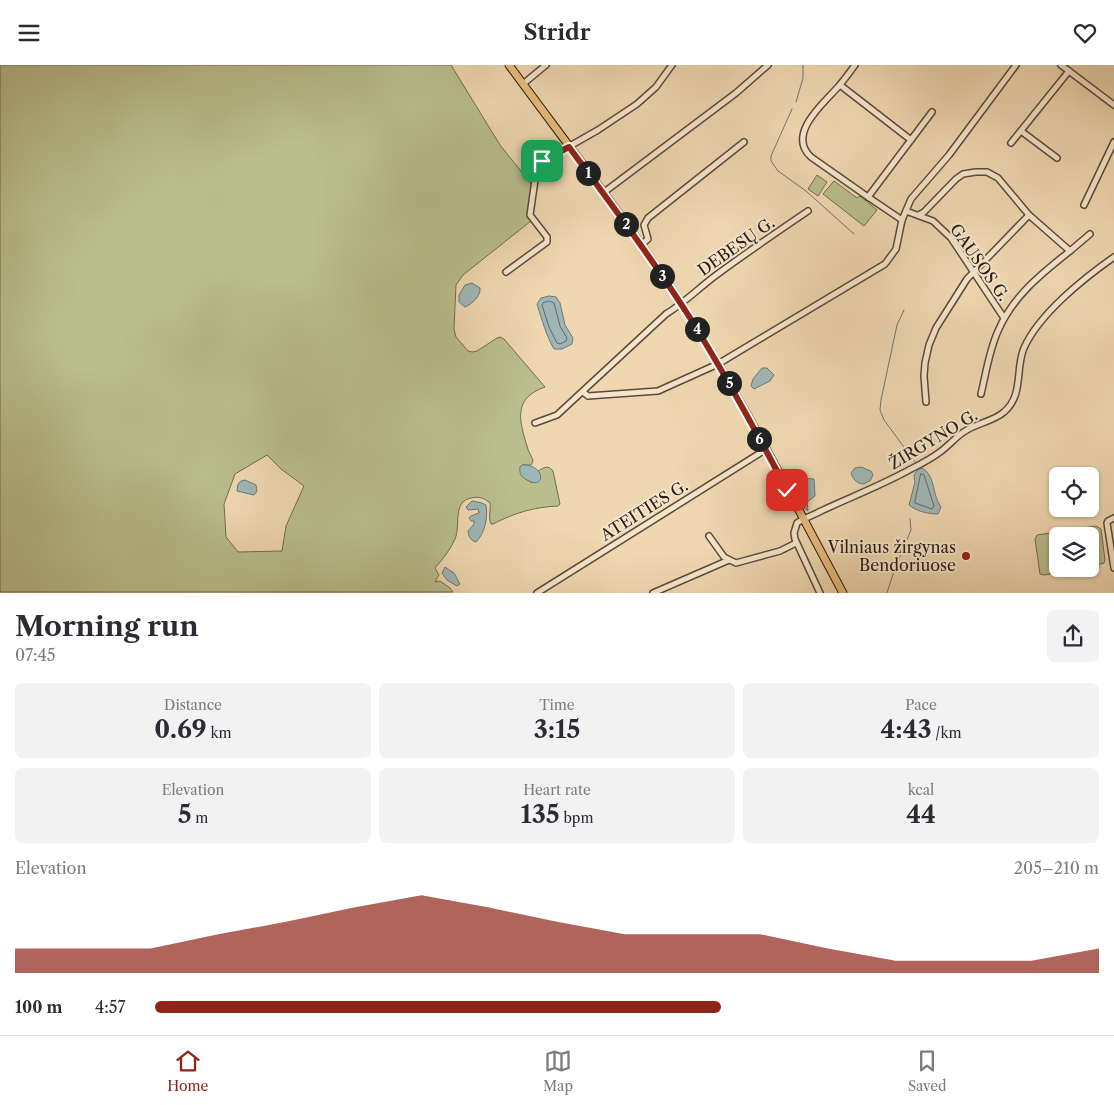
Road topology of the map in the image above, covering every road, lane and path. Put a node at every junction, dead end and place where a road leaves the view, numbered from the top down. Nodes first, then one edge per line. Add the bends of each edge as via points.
1 (509, 65) edge
2 (546, 65) edge
3 (672, 65) edge
4 (768, 65) edge
5 (855, 65) edge
6 (1016, 65) edge
7 (1061, 65) edge
8 (1068, 71) junction
9 (523, 84) junction
10 (840, 85) junction
11 (1114, 105) edge
12 (932, 112) dead end
13 (1021, 131) junction
14 (911, 140) junction
15 (744, 142) dead end
16 (1114, 142) edge
17 (1011, 143) dead end
18 (569, 147) junction
19 (1057, 157) dead end
20 (603, 193) junction
21 (868, 197) junction
22 (1084, 205) dead end
23 (808, 211) dead end
24 (906, 211) junction
25 (919, 215) junction
26 (1029, 215) junction
27 (902, 220) junction
28 (1090, 234) dead end
29 (641, 245) junction
30 (1070, 251) junction
31 (1114, 257) edge
32 (506, 272) dead end
33 (973, 272) junction
34 (682, 305) junction
35 (1004, 318) junction
36 (718, 364) junction
37 (582, 392) junction
38 (980, 394) dead end
39 (926, 402) dead end
40 (535, 423) dead end
41 (765, 450) junction
42 (1114, 518) edge
43 (803, 520) junction
44 (709, 536) dead end
45 (796, 543) junction
46 (729, 560) junction
47 (1114, 568) edge
48 (537, 593) edge
49 (653, 593) edge
50 (820, 593) edge
51 (843, 593) edge

1 - 9 main road
2 - 9 street
3 - 18 street via 646,97
4 - 20 street via 736,93
5 - 10 street
6 - 24 street via 949,155 914,195
7 - 8 street
8 - 11 street
8 - 13 street
9 - 18 main road
10 - 14 street
10 - 21 street via 812,113 802,143 811,157
12 - 14 street
13 - 17 street
13 - 19 street
14 - 21 street
15 - 29 street via 648,218 644,225 648,239
16 - 22 street
18 - 20 main road
18 - 32 street via 542,161 535,180 530,215 547,237 547,242
20 - 29 main road
21 - 27 street
23 - 34 street, DEBESŲ G. via 716,275
24 - 25 street, GAUSOS G.
24 - 27 street
25 - 26 street via 956,179 976,171 998,178
25 - 33 street, GAUSOS G. via 951,237
26 - 30 street
26 - 33 street
27 - 36 street via 896,249 885,264
28 - 30 street
29 - 34 main road
30 - 35 street via 1031,283
31 - 43 street, ŽIRGYNO G. via 1039,324 1022,355 1014,399 999,417 964,431 940,452 912,469
33 - 35 street, GAUSOS G.
33 - 39 street via 936,328 929,345 924,376
34 - 36 main road
34 - 37 street, DEBESŲ G. via 666,314
35 - 38 street
36 - 37 street via 658,391 588,396
36 - 41 main road
37 - 40 street, DEBESŲ G. via 557,415
41 - 43 main road
41 - 48 street, ATEITIES G.
42 - 47 street via 1107,523
43 - 45 street via 795,526
43 - 51 main road
44 - 46 street
45 - 46 street via 736,563
45 - 50 street
46 - 49 street

